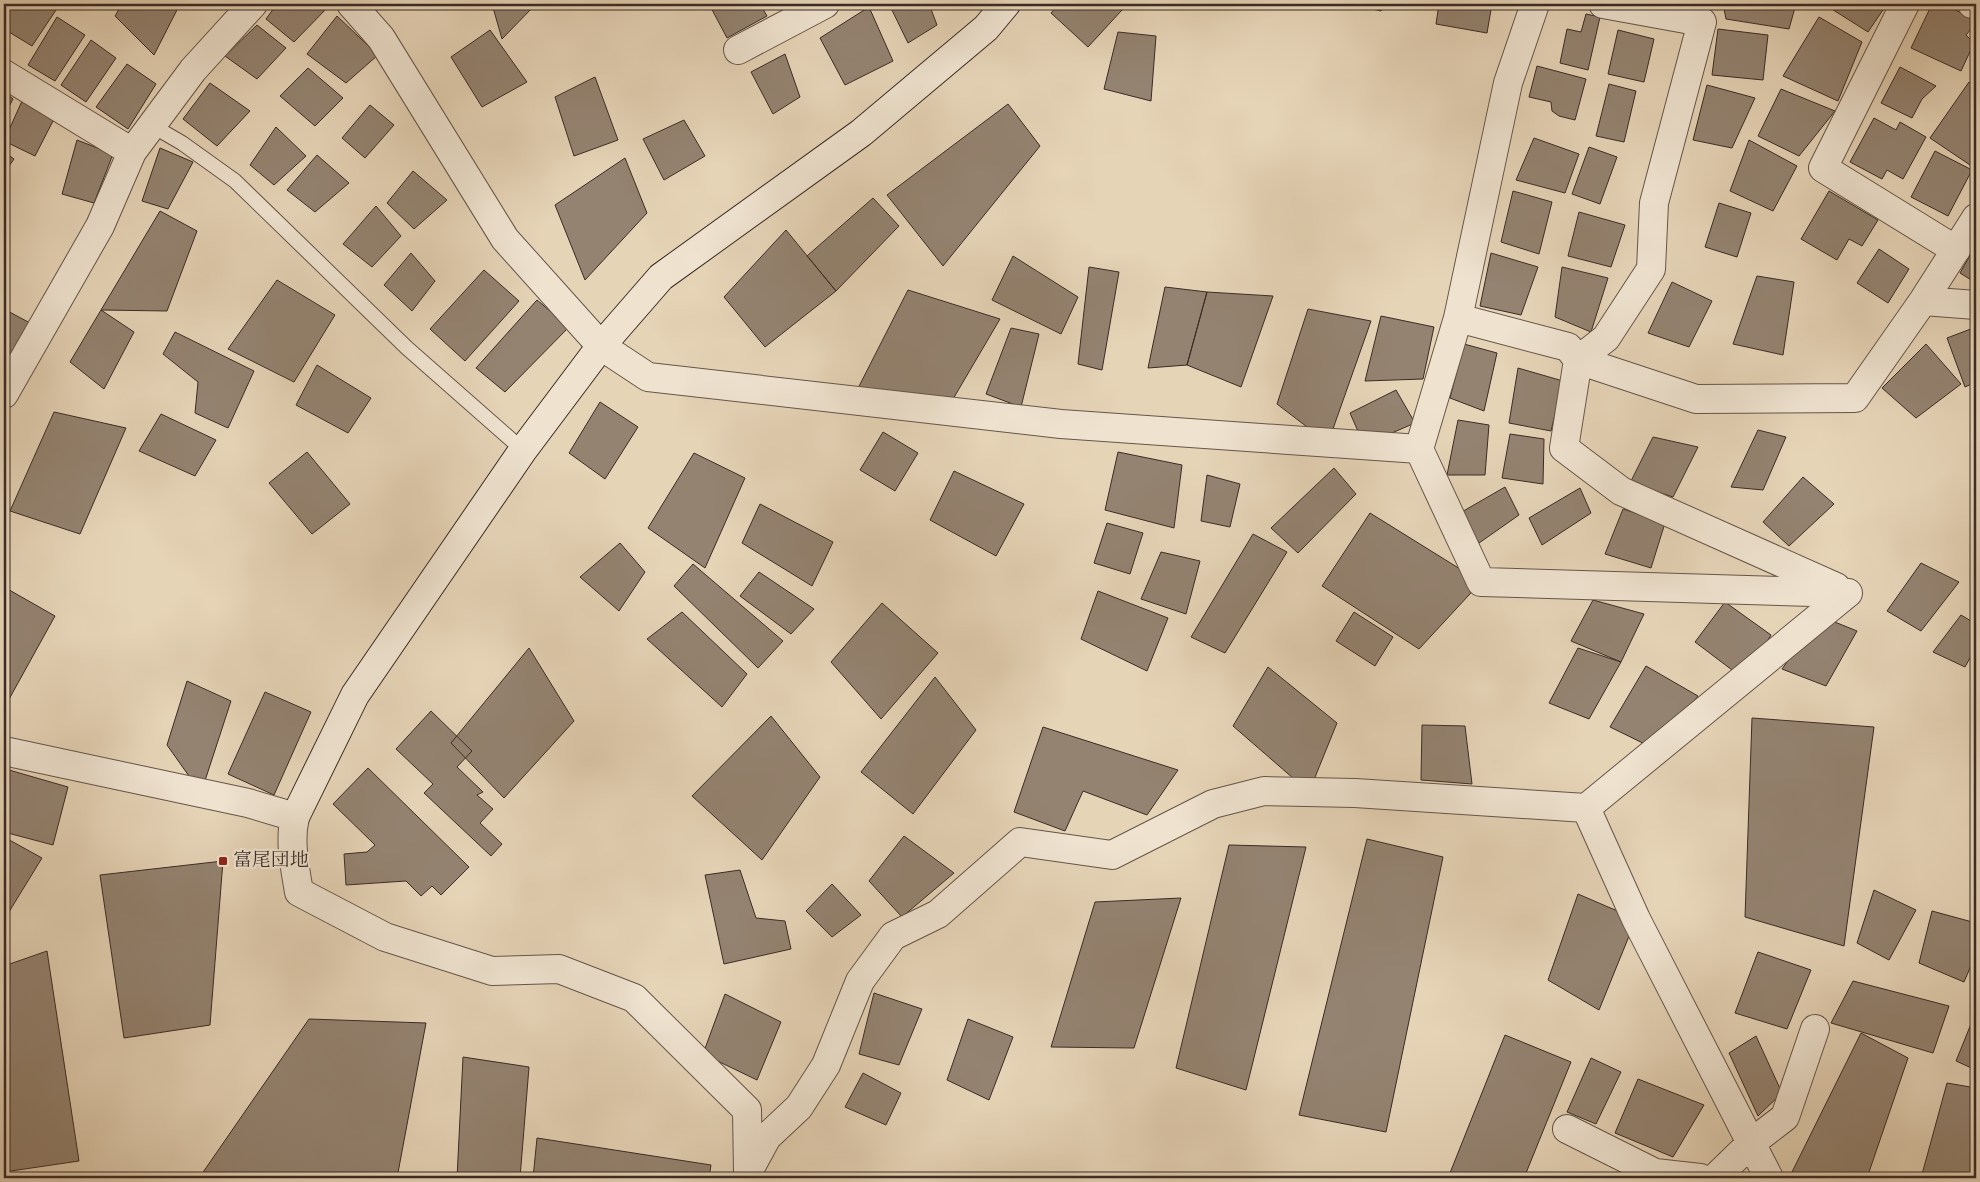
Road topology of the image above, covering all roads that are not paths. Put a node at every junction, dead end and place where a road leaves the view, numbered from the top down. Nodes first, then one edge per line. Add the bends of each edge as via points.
1 (253, 4) edge
2 (351, 4) edge
3 (825, 4) edge
4 (1006, 4) edge
5 (1534, 4) edge
6 (1604, 4) edge
7 (1905, 4) edge
8 (1972, 4) edge
9 (1976, 5) edge
10 (793, 11) edge
11 (738, 50) dead end
12 (4, 74) edge
13 (151, 125) junction
14 (132, 152) junction
15 (1976, 218) edge
16 (1956, 250) junction
17 (1923, 301) junction
18 (1976, 305) edge
19 (1458, 318) junction
20 (601, 346) junction
21 (1578, 360) junction
22 (4, 394) edge
23 (1419, 449) junction
24 (523, 450) junction
25 (1848, 593) junction
26 (4, 751) edge
27 (1586, 808) junction
28 (294, 817) junction
29 (1815, 1029) dead end
30 (1567, 1129) dead end
31 (1751, 1144) junction
32 (748, 1175) edge
33 (1653, 1176) edge
34 (1700, 1178) edge
35 (1715, 1178) edge
36 (1769, 1178) edge

1 - 13 street via 193,70
2 - 20 street via 381,38 505,239
3 - 10 street
4 - 20 street via 986,28 861,133 661,277
5 - 19 street via 1508,83
6 - 21 street via 1702,22 1654,203 1651,269 1606,338
7 - 16 street via 1823,168
8 - 9 street
10 - 11 street
12 - 14 street
13 - 14 street
13 - 24 lane via 234,181 407,348
14 - 22 street via 100,226
15 - 16 street
16 - 17 street
17 - 18 street
17 - 21 street via 1855,398 1696,399
19 - 21 street via 1568,347
19 - 23 street
20 - 23 street via 648,377 1061,424
20 - 24 street
21 - 25 street via 1564,448 1622,491
23 - 25 street via 1481,582
24 - 28 street via 355,695
25 - 27 street
26 - 28 street via 248,803
27 - 31 street via 1636,919
27 - 32 street via 1355,793 1264,791 1213,804 1112,855 1020,842 938,914 893,936 860,981 826,1065 799,1107 768,1137
28 - 32 street via 294,862 299,892 385,937 492,971 559,970 634,998 747,1110
29 - 31 street via 1785,1117
30 - 33 street
31 - 35 street
31 - 36 street
33 - 34 street

